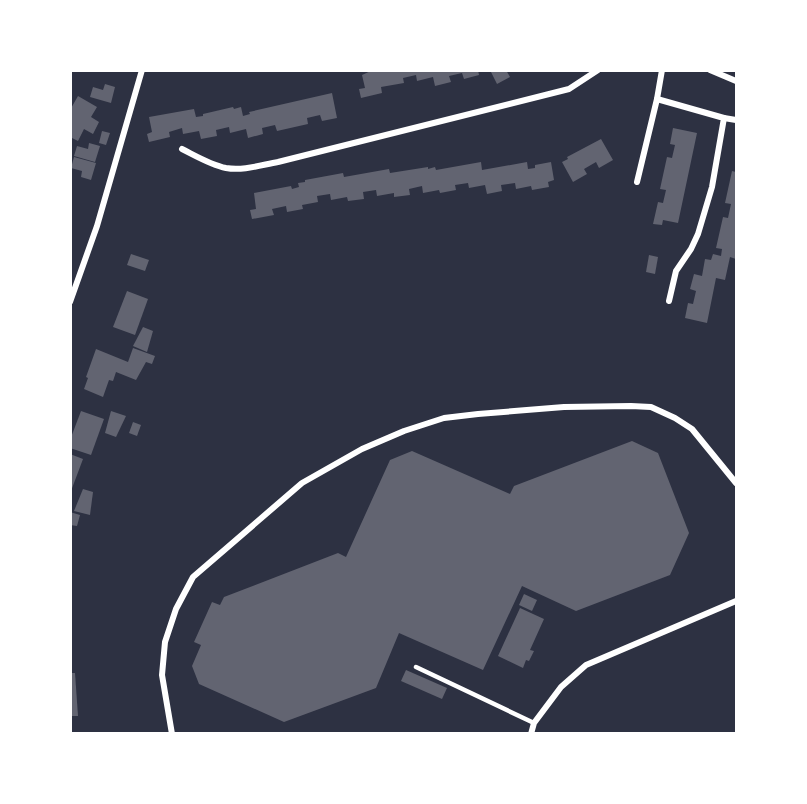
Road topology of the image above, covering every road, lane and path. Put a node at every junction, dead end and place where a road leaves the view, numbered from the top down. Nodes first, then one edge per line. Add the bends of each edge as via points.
1 (142, 70) edge
2 (598, 70) edge
3 (663, 70) edge
4 (710, 70) edge
5 (736, 81) edge
6 (657, 99) junction
7 (724, 118) junction
8 (736, 120) edge
9 (182, 149) dead end
10 (637, 182) dead end
11 (669, 301) dead end
12 (70, 303) edge
13 (736, 483) edge
14 (736, 601) edge
15 (416, 667) dead end
16 (534, 723) junction
17 (172, 734) edge
18 (531, 734) edge

1 - 12 street via 97,226
2 - 9 street via 569,89 244,168 226,168
3 - 6 street
4 - 5 street
6 - 7 street
6 - 10 street
7 - 8 street
7 - 11 street via 698,234 676,271
13 - 17 street via 692,429 651,407 564,407 444,418 362,449 302,483 193,577 165,642 162,675
14 - 16 street via 586,664 561,687
15 - 16 lane
16 - 18 street

